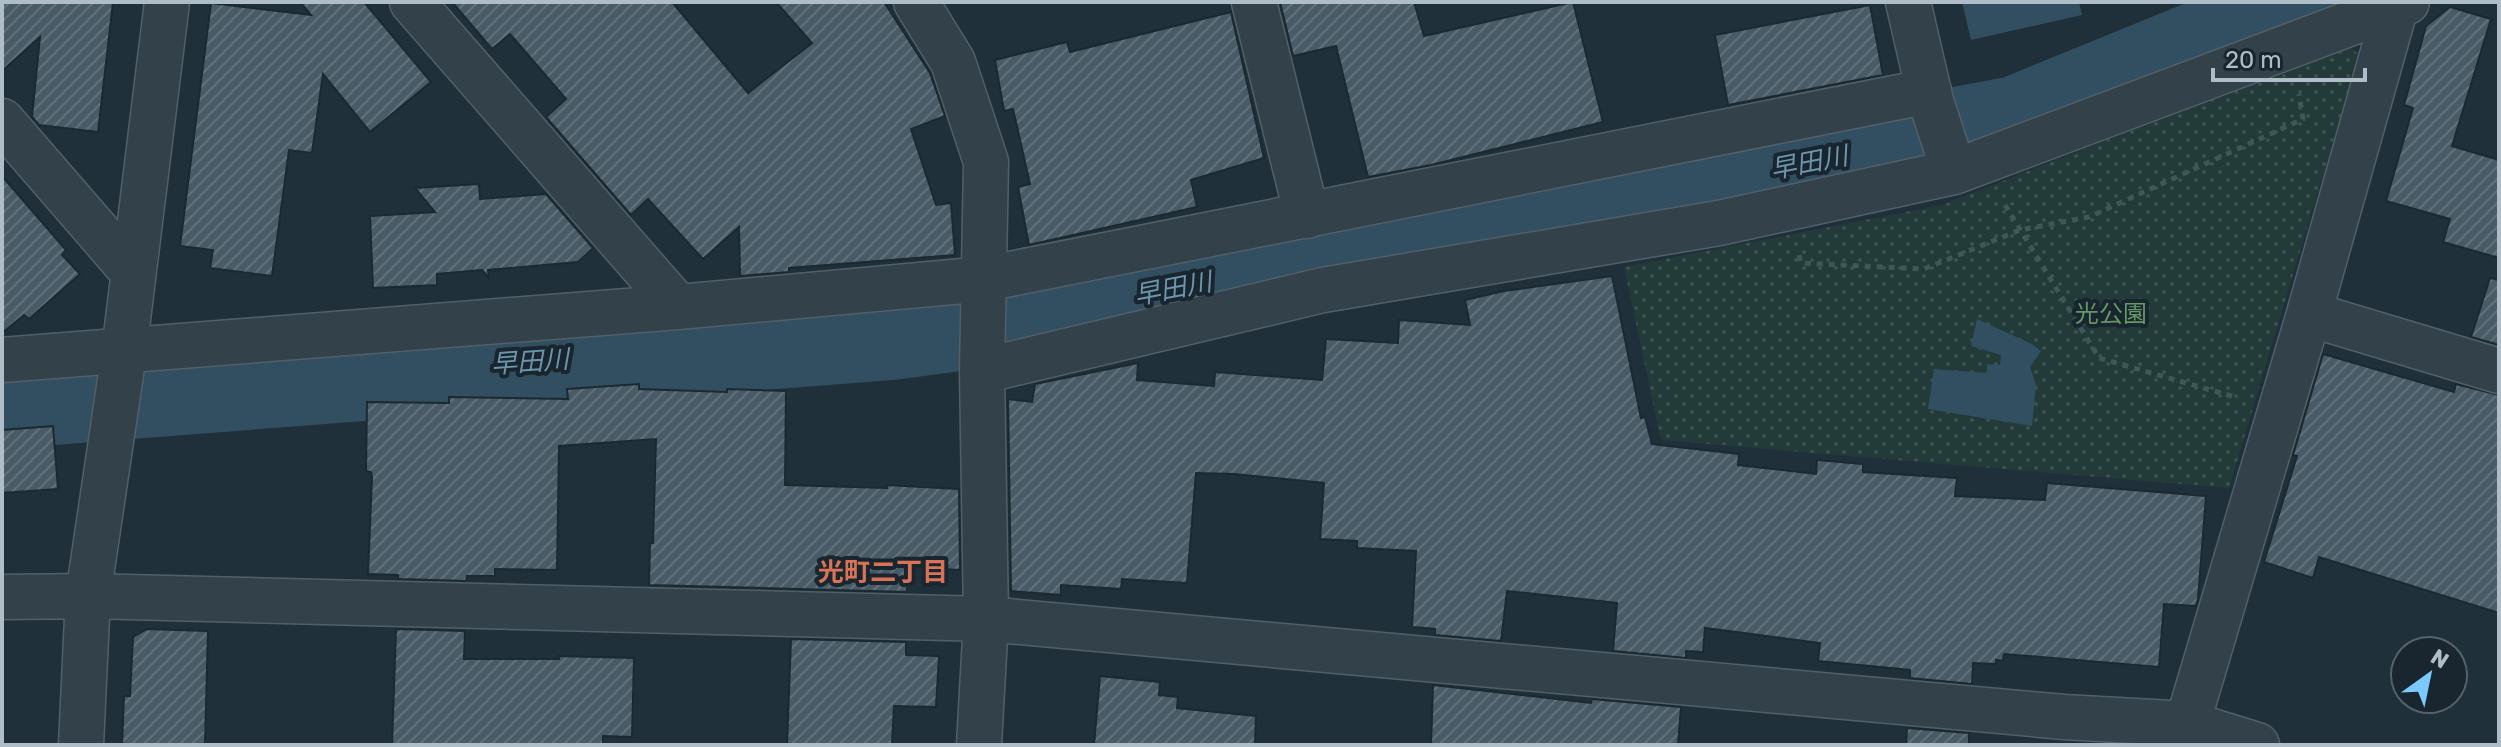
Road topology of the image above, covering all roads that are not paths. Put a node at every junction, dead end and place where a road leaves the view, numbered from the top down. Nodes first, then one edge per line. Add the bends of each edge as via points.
1 (167, 2) edge
2 (412, 2) edge
3 (916, 2) edge
4 (1254, 2) edge
5 (1908, 2) edge
6 (2401, 4) edge
7 (1930, 96) junction
8 (2, 121) edge
9 (1960, 163) junction
10 (1307, 216) junction
11 (132, 271) junction
12 (984, 285) junction
13 (678, 307) junction
14 (2309, 314) junction
15 (123, 354) junction
16 (2, 360) edge
17 (982, 360) junction
18 (2499, 371) edge
19 (88, 596) junction
20 (2, 597) edge
21 (986, 619) junction
22 (2185, 734) edge
23 (81, 745) edge
24 (979, 745) edge
25 (2257, 745) edge

1 - 11 street
2 - 13 street
3 - 12 street via 953,62 986,162
4 - 10 street
5 - 7 street
6 - 9 street
6 - 14 street
7 - 9 street
7 - 10 street
8 - 11 street
9 - 17 street via 1719,223 1323,290
10 - 12 street
11 - 15 street
12 - 13 street
12 - 17 street
13 - 15 street
14 - 18 street
14 - 22 street
15 - 16 street
15 - 19 street
17 - 21 street
19 - 20 street
19 - 21 street
19 - 23 street
21 - 22 street via 2064,717
21 - 24 street
22 - 25 street

